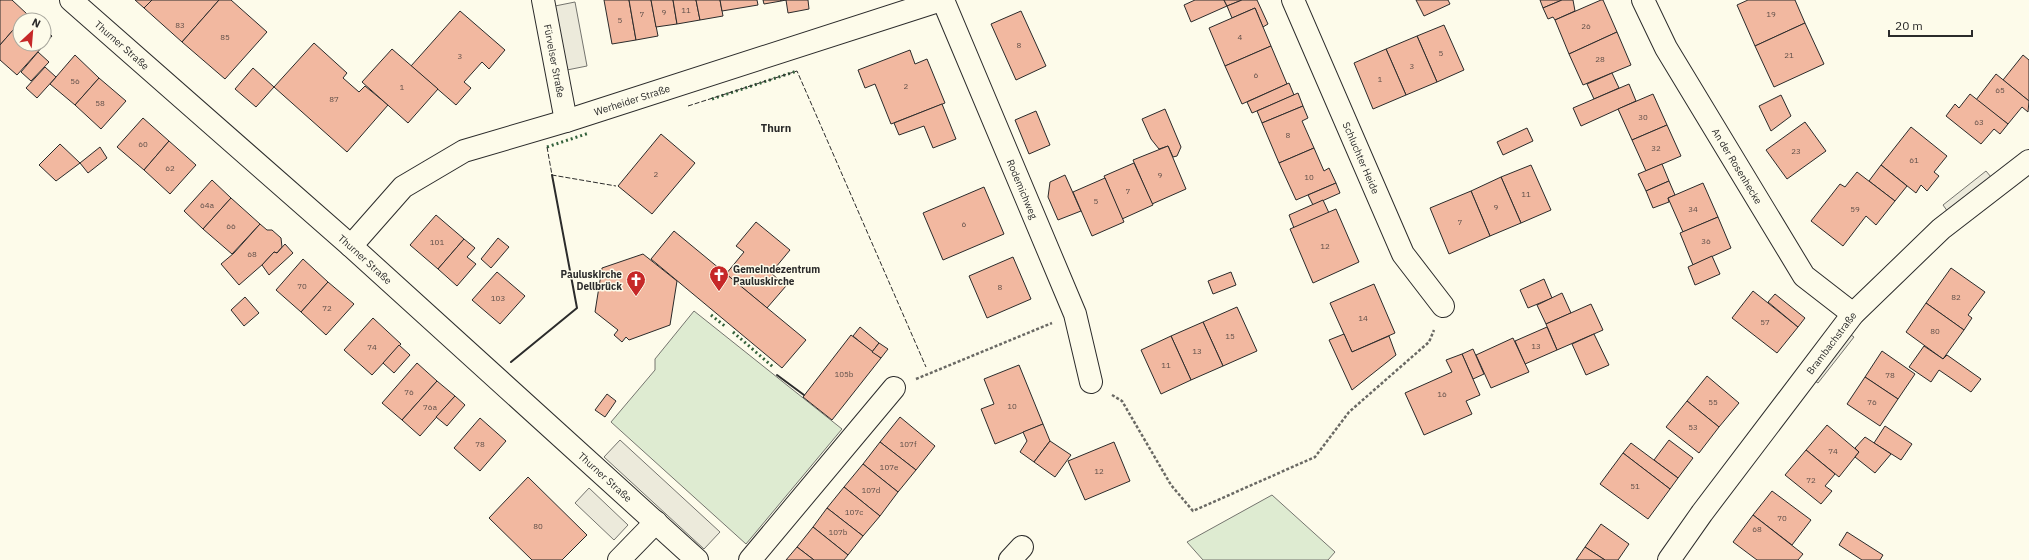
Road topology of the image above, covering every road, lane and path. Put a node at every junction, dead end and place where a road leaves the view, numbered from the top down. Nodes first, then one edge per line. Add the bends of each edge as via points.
1 (71, 0) edge
2 (543, 0) edge
3 (942, 0) edge
4 (1293, 0) edge
5 (1643, 0) edge
6 (566, 121) junction
7 (2029, 161) edge
8 (351, 246) junction
9 (1443, 306) joint
10 (1075, 314) junction
11 (1852, 314) junction
12 (1091, 382) joint
13 (894, 388) joint
14 (656, 522) junction
15 (619, 560) edge
16 (697, 560) edge
17 (750, 560) edge
18 (1669, 560) edge

1 - 8 street, Thurner Straße
2 - 6 street, Fürvelser Straße
3 - 6 street, Werheider Straße
3 - 10 street, Rodemichweg
4 - 9 street, Schluchter Heide via 1403,254
5 - 11 street, An der Rosenhecke via 1666,48 1804,276
6 - 8 street, Werheider Straße via 464,151 403,187
7 - 11 street, Brambachstraße via 1941,229
8 - 14 street, Thurner Straße
9 - 12 path via 1429,342 1349,412 1315,457 1193,511 1171,485 1122,401
10 - 12 street, Rodemichweg
10 - 13 path
11 - 18 street, Brambachstraße
13 - 17 street
14 - 15 street
14 - 16 street, Thurner Straße

